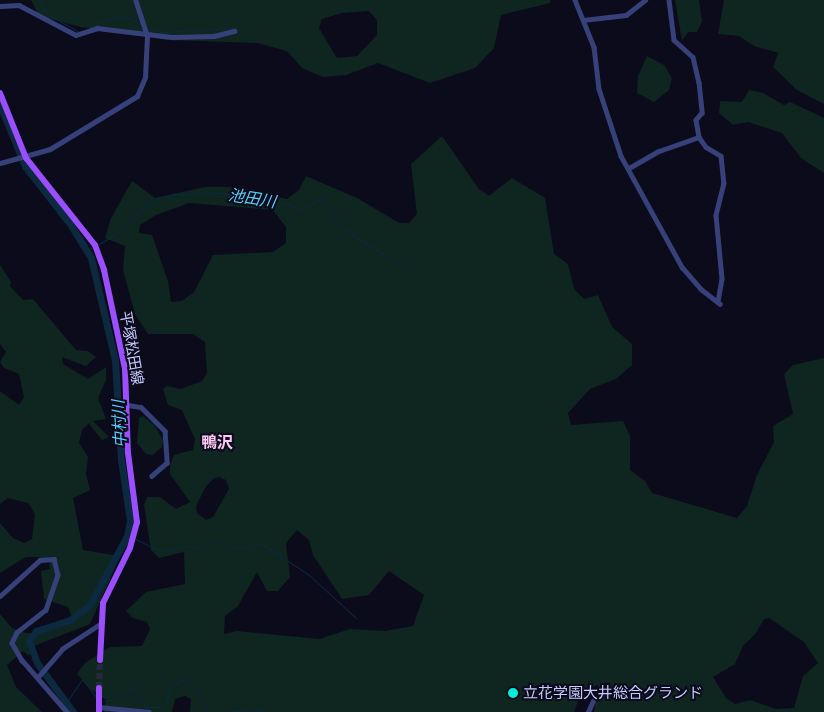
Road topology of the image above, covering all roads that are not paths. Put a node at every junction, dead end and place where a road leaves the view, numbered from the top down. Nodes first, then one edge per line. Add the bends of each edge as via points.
1 (135, 0) edge
2 (575, 0) edge
3 (645, 0) edge
4 (669, 0) edge
5 (0, 6) edge
6 (583, 20) junction
7 (234, 31) dead end
8 (147, 36) junction
9 (0, 93) edge
10 (699, 137) junction
11 (25, 158) junction
12 (0, 163) edge
13 (629, 168) junction
14 (128, 405) junction
15 (152, 476) dead end
16 (0, 596) edge
17 (100, 624) junction
18 (100, 660) tunnel mouth
19 (39, 675) junction
20 (99, 688) tunnel mouth
21 (594, 701) dead end
22 (99, 710) edge
23 (67, 712) edge
24 (149, 712) edge
25 (588, 712) edge

1 - 8 street
2 - 6 street
3 - 6 street via 626,15
4 - 10 street via 674,40 692,57 699,82 702,113 696,120
5 - 8 street via 18,5 76,34 97,28
6 - 13 street via 594,47 599,89 616,144
7 - 8 street via 214,36
8 - 11 street via 145,76 137,96 71,137
9 - 11 main road, 平塚松田線
10 - 13 street via 659,151
10 - 13 street via 706,147 721,156 724,183 716,215 722,269 719,303 701,290 682,267 647,207 644,193
11 - 12 street
11 - 14 main road, 平塚松田線 via 52,194 87,231 101,259 125,369
14 - 15 street via 141,407 165,431 167,462
14 - 17 main road, 平塚松田線 via 128,453 137,522 130,548 103,603
16 - 19 street via 40,560 54,559 58,575 46,610 13,638 14,648
17 - 18 main road, 平塚松田線
17 - 19 street via 62,649
19 - 23 street
20 - 22 main road
21 - 25 street
22 - 24 street

